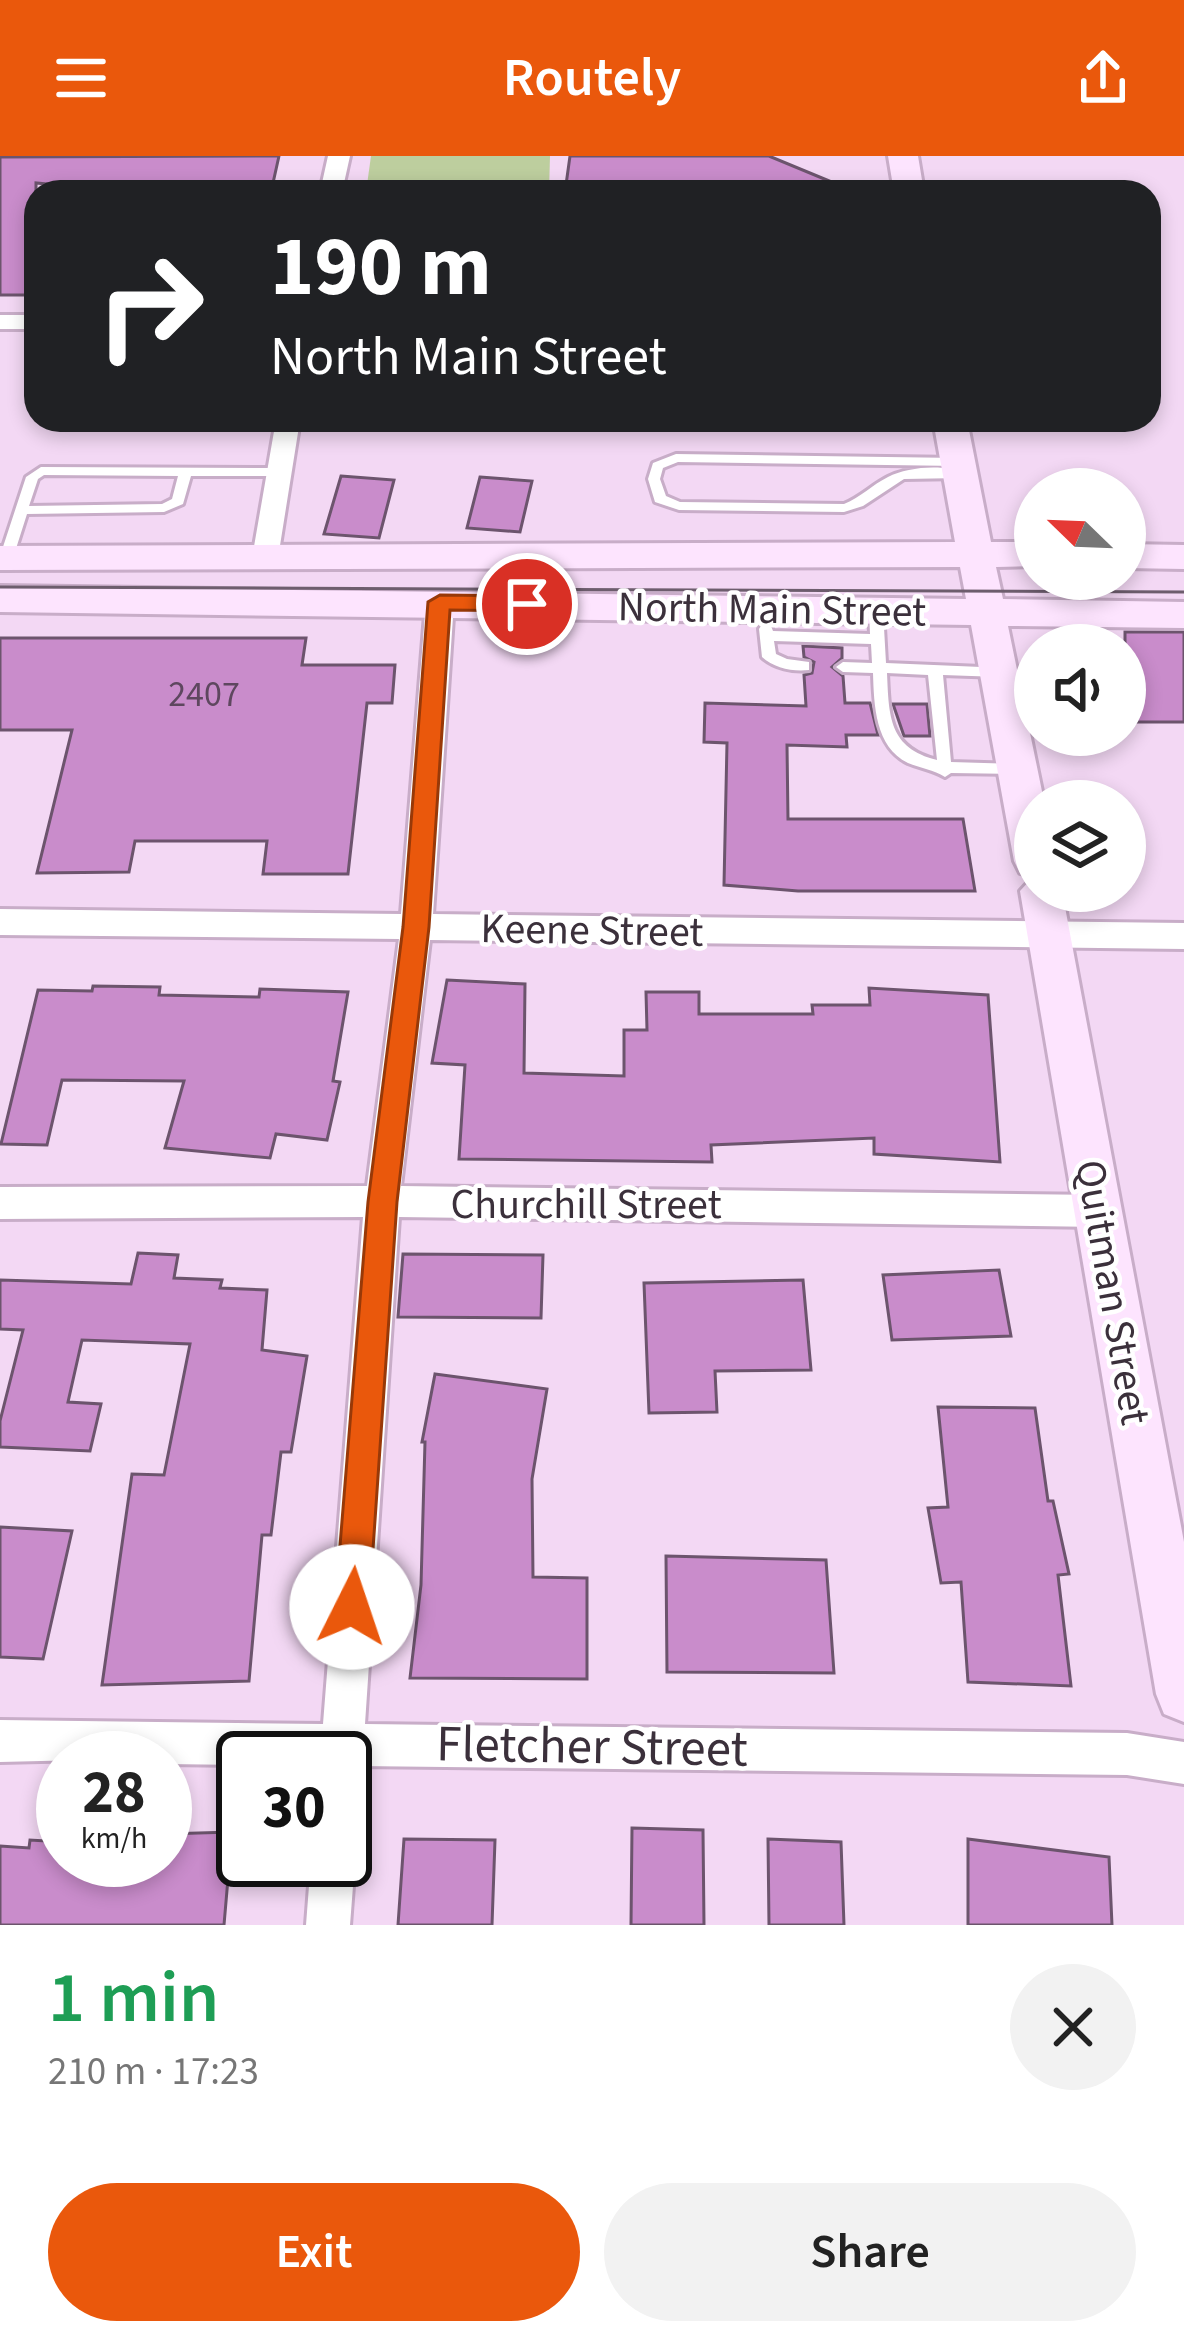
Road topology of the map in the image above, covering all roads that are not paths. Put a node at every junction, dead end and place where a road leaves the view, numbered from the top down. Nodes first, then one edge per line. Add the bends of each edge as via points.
1 (286, 432) edge
2 (952, 432) edge
3 (960, 468) junction
4 (186, 471) junction
5 (279, 472) junction
6 (21, 510) junction
7 (978, 552) junction
8 (1014, 553) edge
9 (1146, 556) edge
10 (1184, 557) edge
11 (3, 558) edge
12 (265, 558) junction
13 (0, 599) edge
14 (440, 602) junction
15 (989, 612) junction
16 (1184, 615) edge
17 (765, 622) junction
18 (878, 625) junction
19 (804, 665) dead end
20 (843, 667) dead end
21 (882, 668) junction
22 (934, 670) junction
23 (1000, 672) junction
24 (1018, 770) junction
25 (945, 771) junction
26 (1020, 780) edge
27 (1044, 913) edge
28 (0, 922) edge
29 (416, 927) junction
30 (1184, 936) edge
31 (382, 1202) junction
32 (0, 1203) edge
33 (1100, 1211) junction
34 (1184, 1694) edge
35 (342, 1731) edge
36 (0, 1741) edge
37 (216, 1747) edge
38 (372, 1750) edge
39 (1184, 1763) edge
40 (331, 1887) edge
41 (328, 1925) edge

1 - 5 street
2 - 3 main road
3 - 3 lane via 676,458 657,466 654,479 660,499 679,506 844,508 862,504 891,479
3 - 7 main road
4 - 5 lane
4 - 6 lane via 178,501 164,508
4 - 6 lane via 40,471
5 - 12 street
6 - 11 lane
7 - 8 main road, North Main Street
7 - 12 main road, North Main Street
7 - 15 main road
9 - 10 main road
11 - 12 main road, North Main Street
13 - 14 main road, North Main Street
14 - 17 main road, North Main Street
14 - 29 street
15 - 16 main road, North Main Street
15 - 18 main road, North Main Street
15 - 23 main road
17 - 18 main road, North Main Street
17 - 19 lane via 770,657
18 - 21 lane
20 - 21 lane
21 - 22 lane
21 - 25 lane via 893,747 917,765
22 - 23 lane
22 - 25 lane
23 - 24 main road
24 - 25 lane
24 - 26 main road
27 - 29 street, Keene Street
27 - 30 street, Keene Street
27 - 33 main road, Quitman Street
28 - 29 street, Keene Street
29 - 31 street
31 - 32 street, Churchill Street
31 - 33 street, Churchill Street
31 - 35 street
33 - 34 main road, Quitman Street
36 - 37 street, Fletcher Street
38 - 39 street, Fletcher Street via 1127,1754
40 - 41 street

